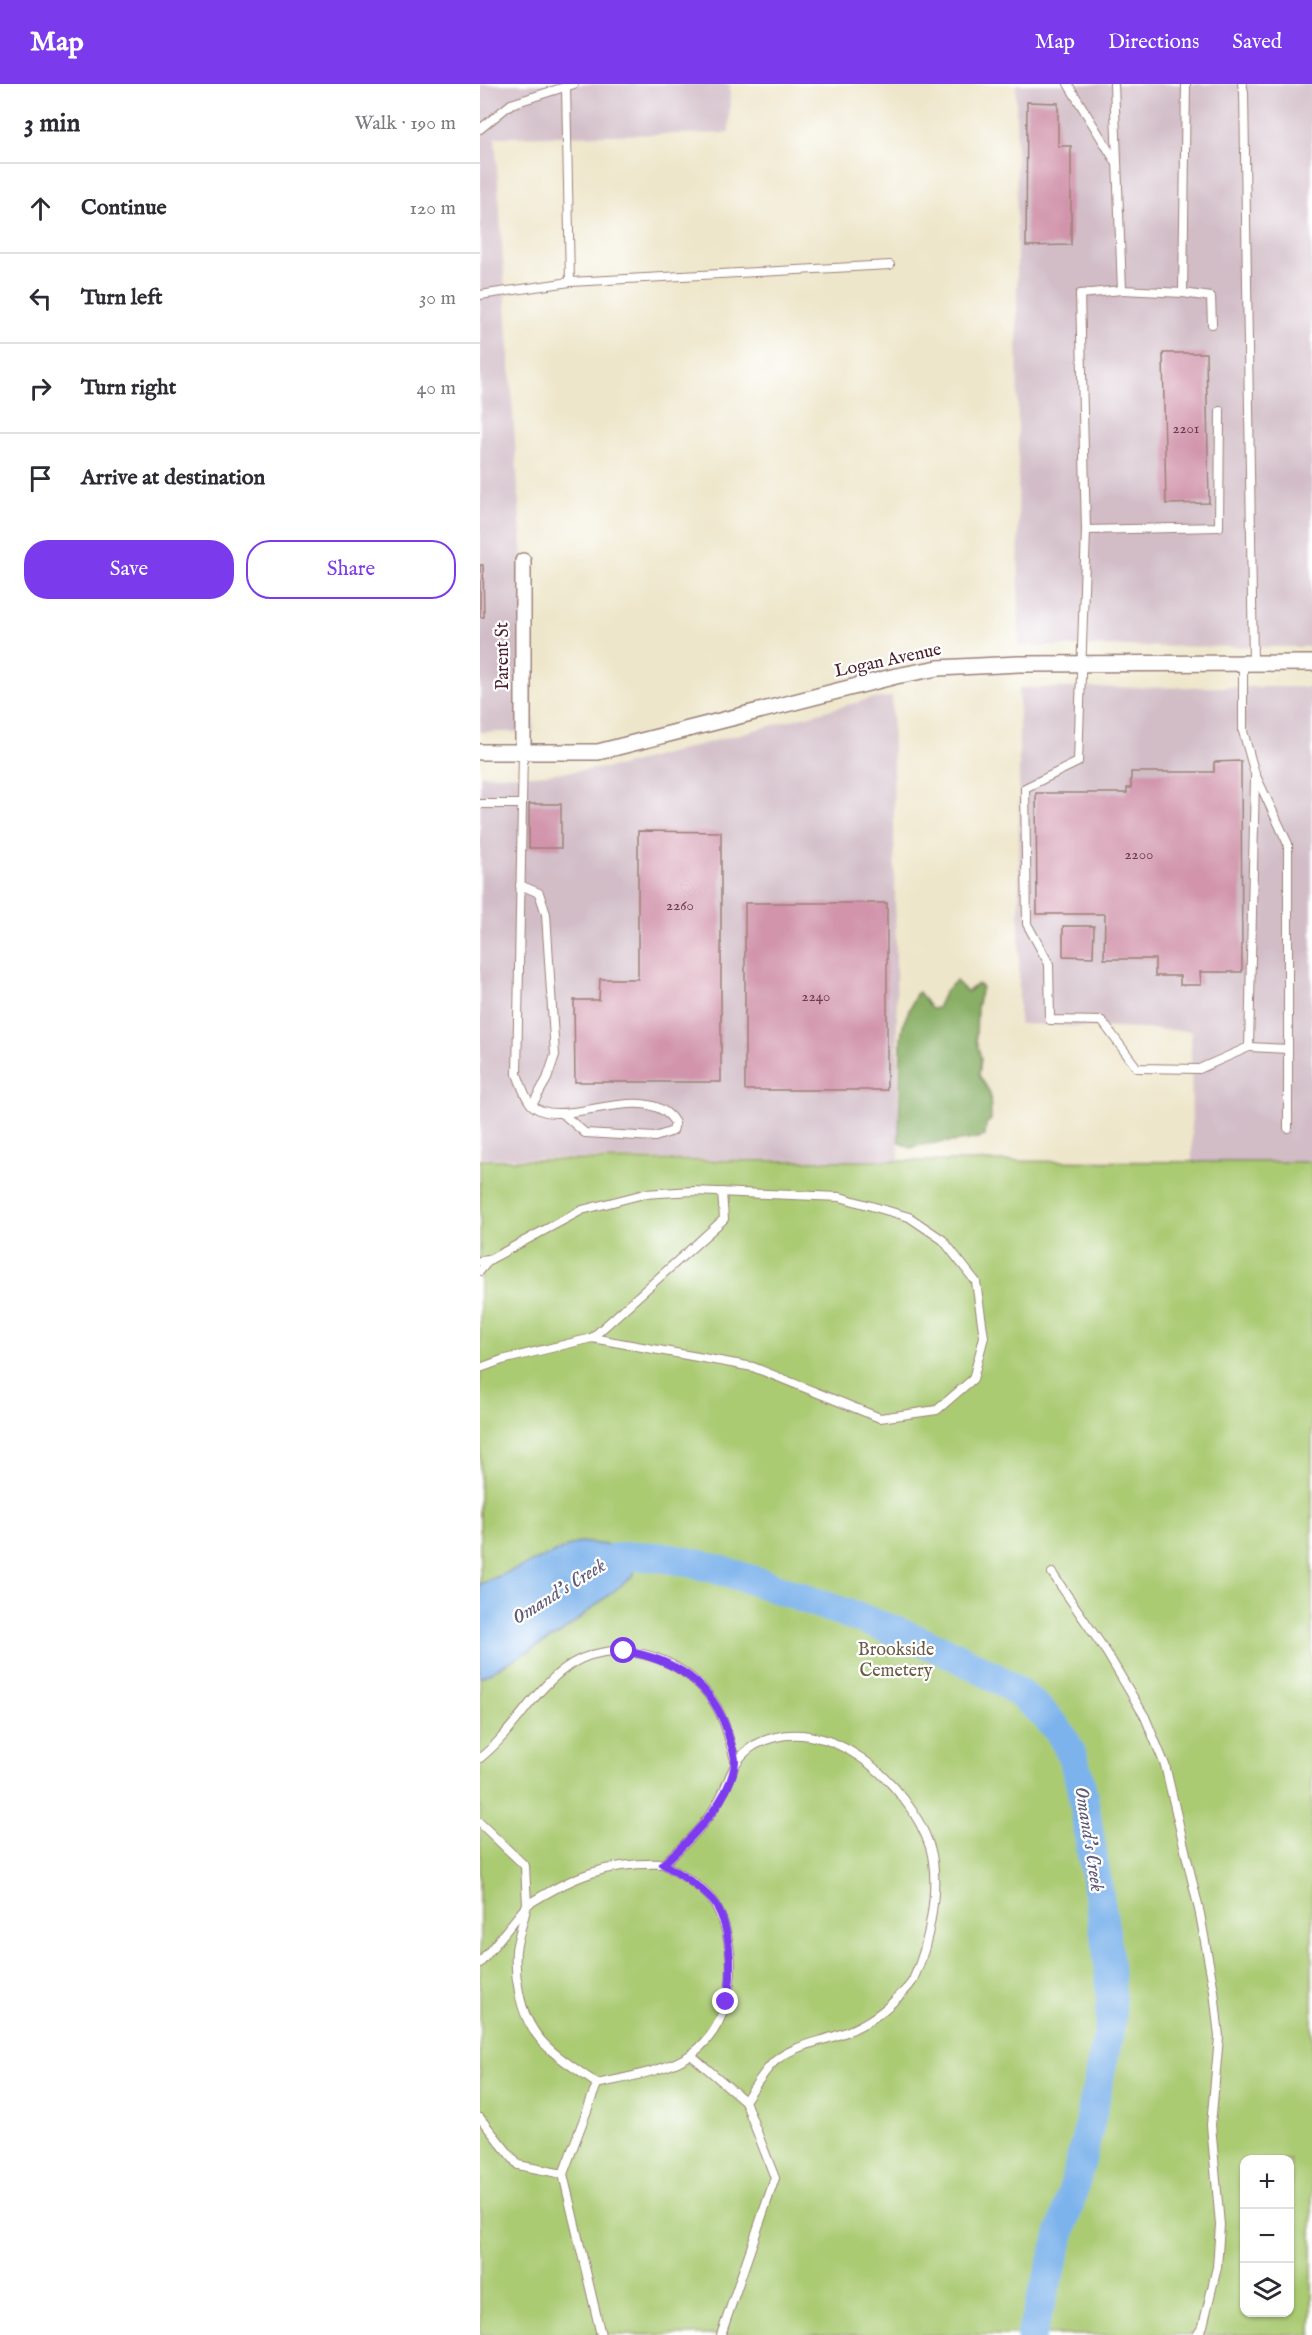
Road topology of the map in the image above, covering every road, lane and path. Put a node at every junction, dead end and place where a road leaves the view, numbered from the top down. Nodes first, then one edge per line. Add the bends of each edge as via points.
1 (1068, 84) edge
2 (1114, 84) edge
3 (1186, 84) edge
4 (1242, 84) edge
5 (570, 85) edge
6 (480, 129) edge
7 (1118, 165) junction
8 (890, 265) dead end
9 (570, 282) junction
10 (1122, 290) junction
11 (1183, 293) junction
12 (480, 295) edge
13 (1212, 324) dead end
14 (1220, 411) dead end
15 (1086, 530) junction
16 (523, 561) dead end
17 (1081, 663) junction
18 (1248, 663) junction
19 (1312, 663) edge
20 (480, 752) edge
21 (523, 752) junction
22 (1255, 774) junction
23 (480, 804) edge
24 (522, 804) junction
25 (520, 885) junction
26 (1250, 1047) junction
27 (1288, 1049) junction
28 (532, 1105) junction
29 (564, 1114) junction
30 (1288, 1128) dead end
31 (722, 1192) junction
32 (489, 1260) junction
33 (480, 1261) edge
34 (480, 1271) edge
35 (592, 1338) junction
36 (480, 1368) edge
37 (1052, 1573) dead end
38 (480, 1758) edge
39 (735, 1760) junction
40 (480, 1823) edge
41 (663, 1864) junction
42 (527, 1905) junction
43 (480, 1963) edge
44 (691, 2055) junction
45 (597, 2084) junction
46 (745, 2101) junction
47 (480, 2118) edge
48 (564, 2174) junction
49 (601, 2335) edge
50 (721, 2335) edge
51 (1197, 2335) edge

1 - 7 lane
2 - 7 lane
3 - 11 lane
4 - 18 lane
5 - 6 lane via 511,104
5 - 9 lane
7 - 10 lane
8 - 9 lane
9 - 12 lane
10 - 11 lane
10 - 15 lane via 1080,294
11 - 13 lane via 1211,297
14 - 15 lane via 1219,527
15 - 17 lane
16 - 21 street, Parent St
17 - 18 street, Logan Avenue
17 - 21 street, Logan Avenue via 938,668 598,752
17 - 26 lane via 1078,762 1025,788 1027,924 1049,964 1050,1020 1102,1022 1137,1068 1199,1069
18 - 19 street, Logan Avenue
18 - 22 lane via 1243,731
20 - 21 street, Logan Avenue
21 - 24 lane
22 - 26 lane
22 - 27 lane via 1288,844
23 - 24 lane
24 - 25 lane
25 - 28 lane via 517,1074
25 - 28 lane via 539,893 546,914 555,1056
26 - 27 lane
27 - 30 lane
28 - 29 lane via 542,1111
29 - 29 lane via 610,1104 634,1104 670,1114 675,1123 673,1131 655,1137 585,1133
31 - 32 lane via 644,1194 582,1210
31 - 35 lane via 724,1219
31 - 35 lane via 840,1197 909,1217 943,1240 975,1282 984,1337 973,1379 937,1410 880,1418 753,1366
32 - 33 lane
32 - 34 lane
35 - 36 lane
37 - 51 lane via 1145,1717 1165,1765 1215,1991 1219,2037 1211,2125 1220,2225 1217,2267 1203,2326
38 - 39 lane via 507,1734 565,1668 604,1653 624,1651 648,1655 690,1675 703,1688 725,1725
39 - 41 lane via 729,1781 712,1812
39 - 46 lane via 756,1745 783,1736 814,1736 841,1745 885,1779 910,1808 930,1850 933,1885 929,1933 912,1983 884,2011 857,2028 797,2048 775,2061
40 - 42 lane via 525,1866
41 - 42 lane via 608,1866
41 - 44 lane via 713,1901 728,1946 730,1987 726,2002 705,2042
42 - 43 lane
42 - 45 lane via 516,1948 526,2022 550,2049
44 - 45 lane via 627,2078
44 - 46 lane
45 - 48 lane
46 - 50 lane via 775,2178
47 - 48 lane via 518,2165
48 - 49 lane

